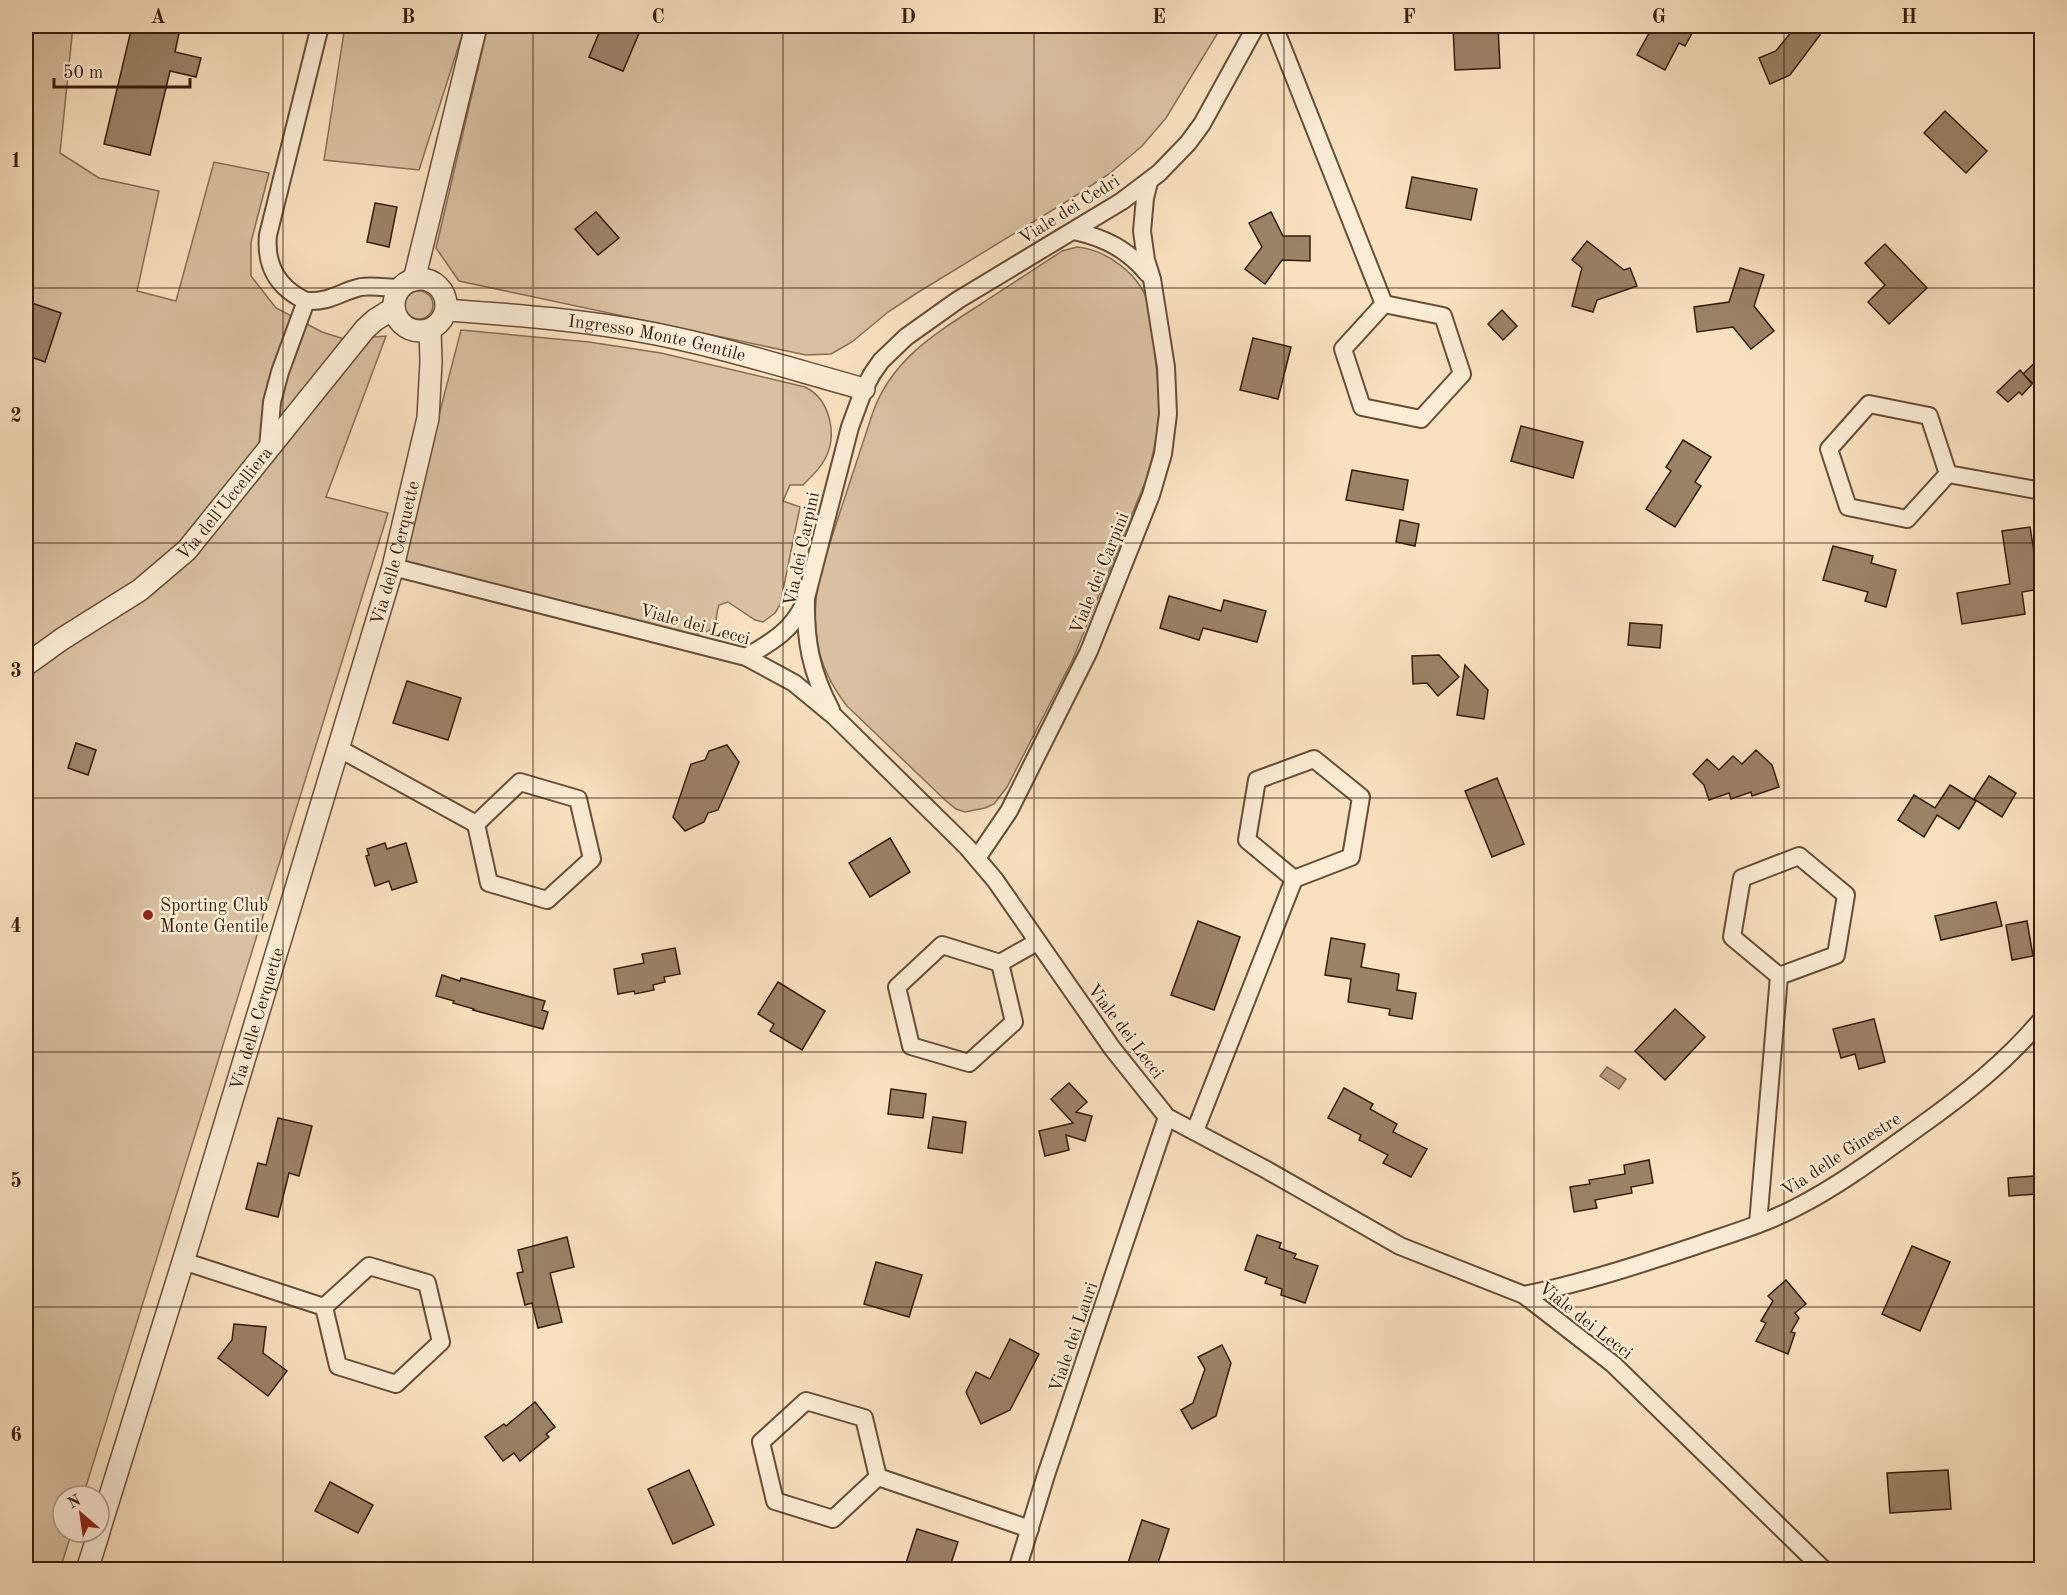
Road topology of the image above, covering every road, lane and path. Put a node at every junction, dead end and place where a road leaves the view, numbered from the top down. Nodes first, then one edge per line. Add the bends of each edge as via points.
1 (320, 26) edge
2 (476, 26) edge
3 (1256, 26) edge
4 (1274, 26) edge
5 (1149, 182) junction
6 (1074, 231) junction
7 (1152, 279) junction
8 (402, 292) junction
9 (306, 301) junction
10 (1384, 304) junction
11 (446, 310) junction
12 (430, 330) junction
13 (864, 389) junction
14 (268, 448) junction
15 (1948, 474) junction
16 (2042, 491) edge
17 (393, 567) junction
18 (806, 598) junction
19 (746, 657) junction
20 (26, 665) edge
21 (834, 716) junction
22 (338, 748) junction
23 (476, 824) junction
24 (977, 858) junction
25 (1294, 879) junction
26 (1037, 942) junction
27 (1000, 963) junction
28 (1779, 976) junction
29 (2042, 1018) edge
30 (1167, 1117) junction
31 (1195, 1131) junction
32 (1758, 1224) junction
33 (183, 1262) junction
34 (1524, 1296) junction
35 (324, 1307) junction
36 (878, 1478) junction
37 (111, 1493) edge
38 (1030, 1529) junction
39 (95, 1544) edge
40 (87, 1569) edge
41 (1017, 1569) edge
42 (1824, 1569) edge

1 - 9 street via 267,243 269,264 278,281
2 - 8 street
3 - 5 street, Viale dei Cedri via 1202,124
4 - 10 street
5 - 6 street, Viale dei Cedri
5 - 7 street, Viale dei Carpini via 1142,231
6 - 7 street via 1118,246
6 - 13 street, Viale dei Cedri via 958,300 915,331 881,362
7 - 24 street, Viale dei Carpini via 1168,392 1167,432 1158,473 1089,651 1009,811
8 - 9 street via 366,286 331,299
8 - 11 street via 423,279 431,281 443,292
8 - 12 street via 400,322 414,331
8 - 14 street, Via dell'Uccelliera via 365,329
9 - 14 street via 272,402
10 - 10 street via 1343,350 1355,388 1362,407 1421,419 1462,374 1443,316
11 - 12 street via 438,325
11 - 13 street, Ingresso Monte Gentile via 654,334
12 - 17 street, Via delle Cerquette via 428,418
13 - 18 street, Via dei Carpini via 850,427
14 - 20 street, Via dell'Uccelliera via 174,562 132,595
15 - 15 street via 1929,416 1869,404 1829,449 1848,507 1907,519
15 - 16 street
17 - 19 street, Viale dei Lecci
17 - 22 street, Via delle Cerquette
18 - 19 street via 789,629
18 - 21 street, Via dei Carpini via 810,660
19 - 21 street, Viale dei Lecci via 794,682
21 - 24 street, Viale dei Lecci
22 - 23 street
22 - 33 street, Via delle Cerquette
23 - 23 street via 489,883 548,900 592,859 578,800 520,782
24 - 26 street, Viale dei Lecci
25 - 25 street via 1351,857 1361,797 1314,759 1257,780 1248,830 1247,840
25 - 31 street
26 - 27 street
26 - 30 street, Viale dei Lecci via 1112,1048
27 - 27 street via 942,945 897,987 911,1046 969,1063 1014,1022
28 - 28 street via 1836,955 1845,905 1846,895 1799,856 1742,878 1732,938
28 - 32 street
29 - 32 street, Via delle Ginestre via 2002,1062 1953,1103 1823,1192
30 - 31 street, Viale dei Lecci
30 - 38 street, Viale dei Lauri
31 - 34 street, Viale dei Lecci via 1400,1246
32 - 34 street, Via delle Ginestre via 1610,1274
33 - 35 street
33 - 37 street, Via delle Cerquette
34 - 42 street, Viale dei Lecci via 1614,1364
35 - 35 street via 338,1366 396,1384 441,1342 427,1283 369,1266
36 - 36 street via 864,1418 806,1401 761,1442 775,1501 833,1519
36 - 38 street
38 - 41 street, Viale dei Lauri
39 - 40 street, Via delle Cerquette

